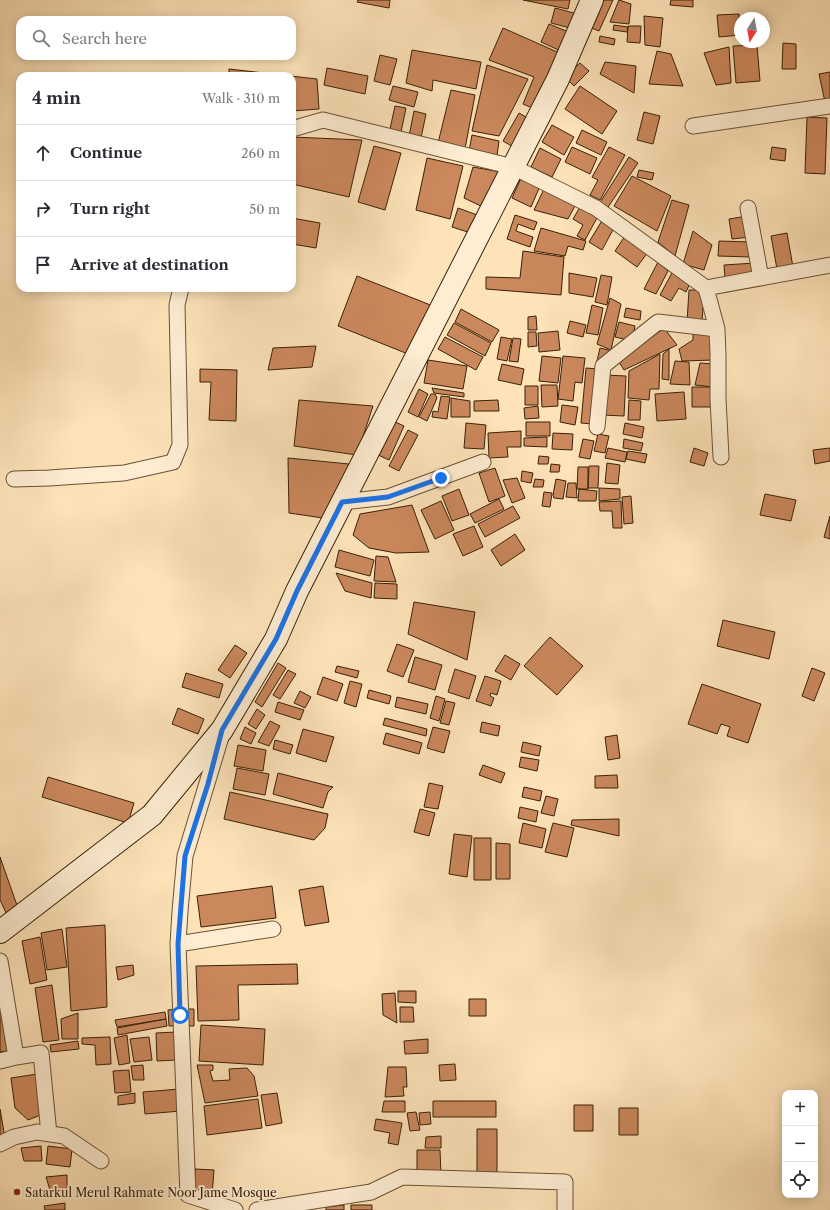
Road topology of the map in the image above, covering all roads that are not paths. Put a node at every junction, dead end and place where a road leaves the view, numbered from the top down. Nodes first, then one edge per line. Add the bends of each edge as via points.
1 (592, 0) edge
2 (830, 106) edge
3 (693, 126) dead end
4 (296, 129) edge
5 (512, 167) junction
6 (748, 208) dead end
7 (830, 265) edge
8 (761, 278) junction
9 (706, 288) junction
10 (180, 292) edge
11 (717, 330) junction
12 (597, 427) dead end
13 (721, 457) dead end
14 (483, 462) dead end
15 (14, 479) dead end
16 (342, 502) junction
17 (222, 730) junction
18 (273, 929) dead end
19 (0, 932) edge
20 (178, 944) junction
21 (0, 961) edge
22 (16, 1057) junction
23 (0, 1061) edge
24 (49, 1134) junction
25 (0, 1144) edge
26 (101, 1161) dead end
27 (235, 1210) edge
28 (257, 1210) edge
29 (565, 1210) edge

1 - 5 street via 558,79
2 - 3 street
4 - 5 street via 323,120
5 - 9 street via 596,208
5 - 16 street
6 - 8 street
7 - 8 street
8 - 9 street
9 - 11 street
10 - 15 street via 177,305 180,445 173,462 124,473
11 - 12 street via 658,322 603,366
11 - 13 street
14 - 16 street via 388,497
16 - 17 street via 276,639
17 - 19 street via 152,815
17 - 20 street via 185,856
18 - 20 street
20 - 27 street via 188,1195
21 - 22 street
22 - 23 street
22 - 24 street via 41,1053
24 - 25 street via 37,1132 14,1137
24 - 26 street via 64,1136
28 - 29 street via 371,1192 402,1177 565,1182

